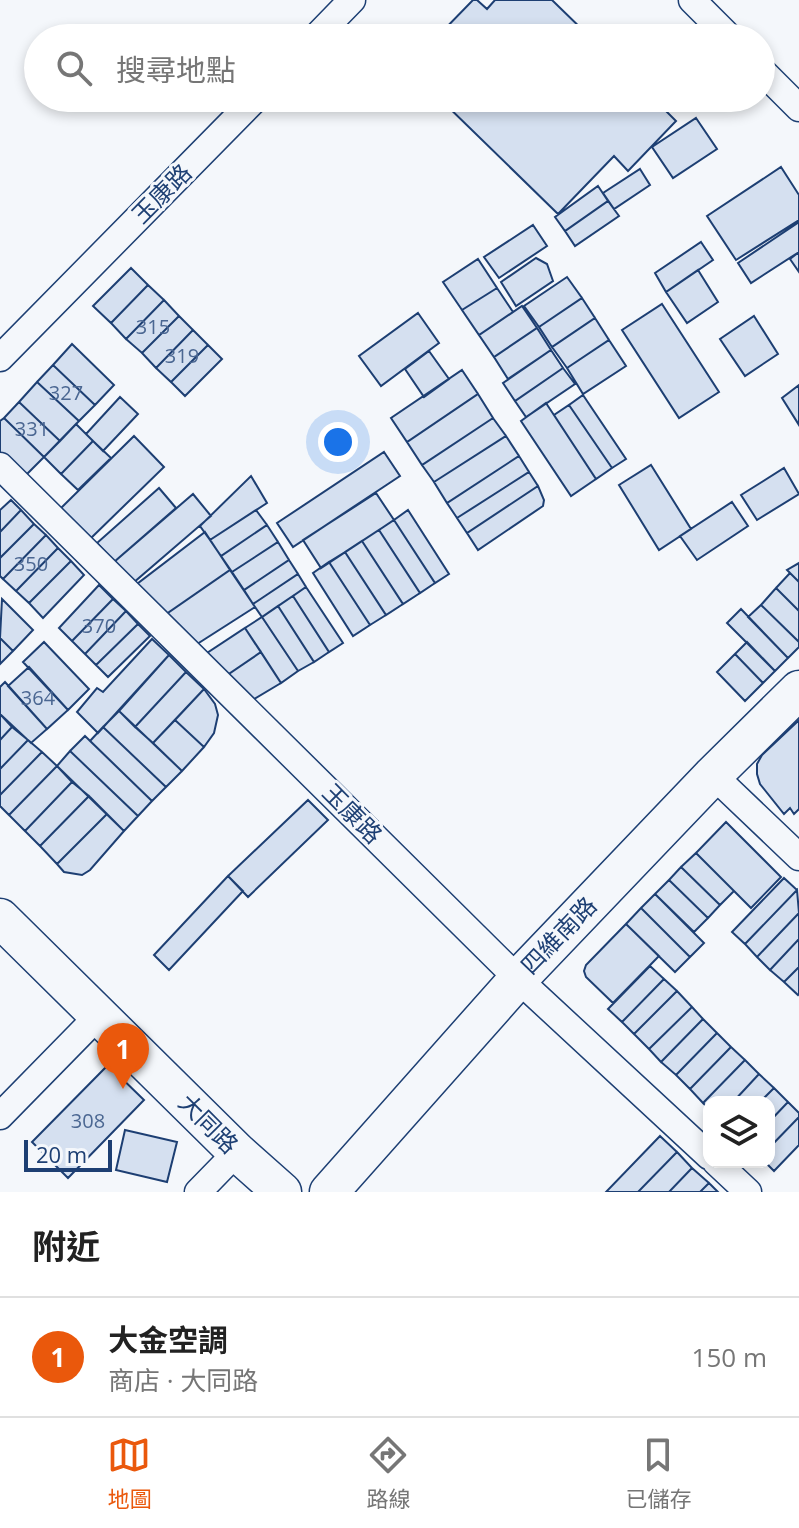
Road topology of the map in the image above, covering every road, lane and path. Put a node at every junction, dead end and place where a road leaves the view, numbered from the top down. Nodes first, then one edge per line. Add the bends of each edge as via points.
1 (352, 0) edge
2 (692, 0) edge
3 (329, 24) edge
4 (716, 24) edge
5 (775, 84) edge
6 (799, 108) edge
7 (242, 112) edge
8 (0, 358) edge
9 (0, 466) edge
10 (799, 690) edge
11 (713, 775) junction
12 (799, 857) edge
13 (0, 918) edge
14 (518, 979) junction
15 (99, 1015) junction
16 (0, 1116) edge
17 (703, 1150) edge
18 (237, 1152) junction
19 (722, 1168) edge
20 (198, 1192) edge
21 (282, 1192) edge
22 (329, 1192) edge
23 (748, 1192) edge

1 - 3 street
2 - 4 street
5 - 6 street
7 - 8 street, 玉康路
9 - 14 street, 玉康路
10 - 11 street, 四維南路
11 - 12 street
11 - 14 street, 四維南路
13 - 15 street, 大同路
14 - 17 street, 玉康路
14 - 22 street, 四維南路
15 - 16 street
15 - 18 street, 大同路
18 - 20 street
18 - 21 street, 大同路
19 - 23 street

